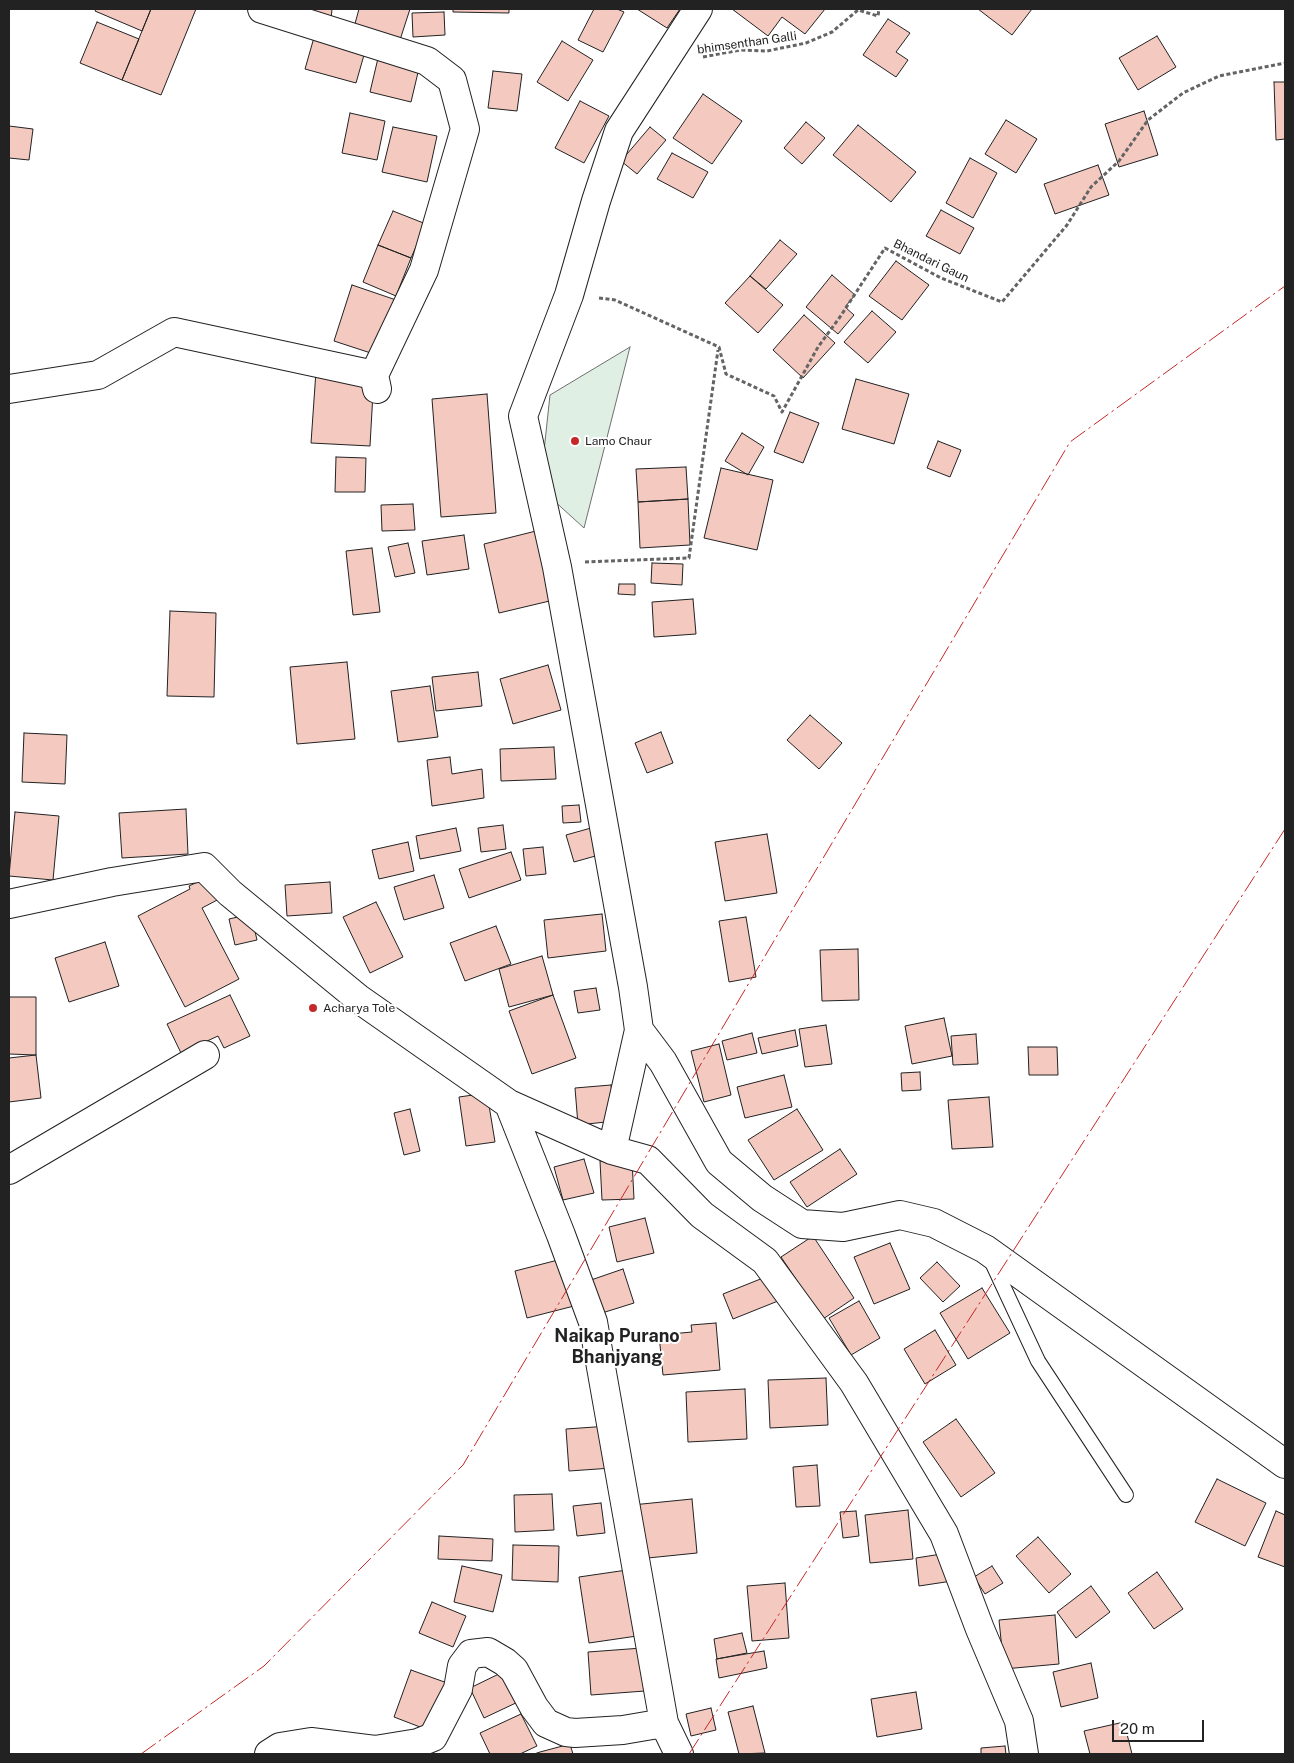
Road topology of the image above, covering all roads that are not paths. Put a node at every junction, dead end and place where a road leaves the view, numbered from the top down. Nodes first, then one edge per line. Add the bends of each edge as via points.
1 (262, 9) edge
2 (698, 9) edge
3 (9, 389) edge
4 (9, 904) edge
5 (639, 1030) junction
6 (205, 1055) dead end
7 (509, 1104) junction
8 (612, 1150) junction
9 (9, 1170) edge
10 (985, 1249) junction
11 (1285, 1464) edge
12 (1126, 1496) dead end
13 (664, 1723) junction
14 (269, 1754) edge
15 (679, 1754) edge
16 (1024, 1754) edge

1 - 3 street via 427,61 452,80 465,129 424,270 375,382 174,332 98,375
2 - 5 street via 619,132 569,295 523,416 557,567
4 - 7 street via 204,867 230,893 359,999
5 - 8 street
5 - 10 street via 663,1062 719,1162 762,1198 794,1219 802,1224 842,1227 900,1215 934,1223
6 - 9 street
7 - 8 street
7 - 13 street via 593,1322
8 - 16 street via 648,1160 702,1215 765,1262 854,1383 944,1534 1019,1722
10 - 11 street
10 - 12 lane via 1038,1361
13 - 14 street via 623,1730 566,1732 546,1723 534,1708 514,1670 488,1652 470,1654 462,1666 458,1689 433,1737 418,1743 375,1750 311,1742 280,1747
13 - 15 street

